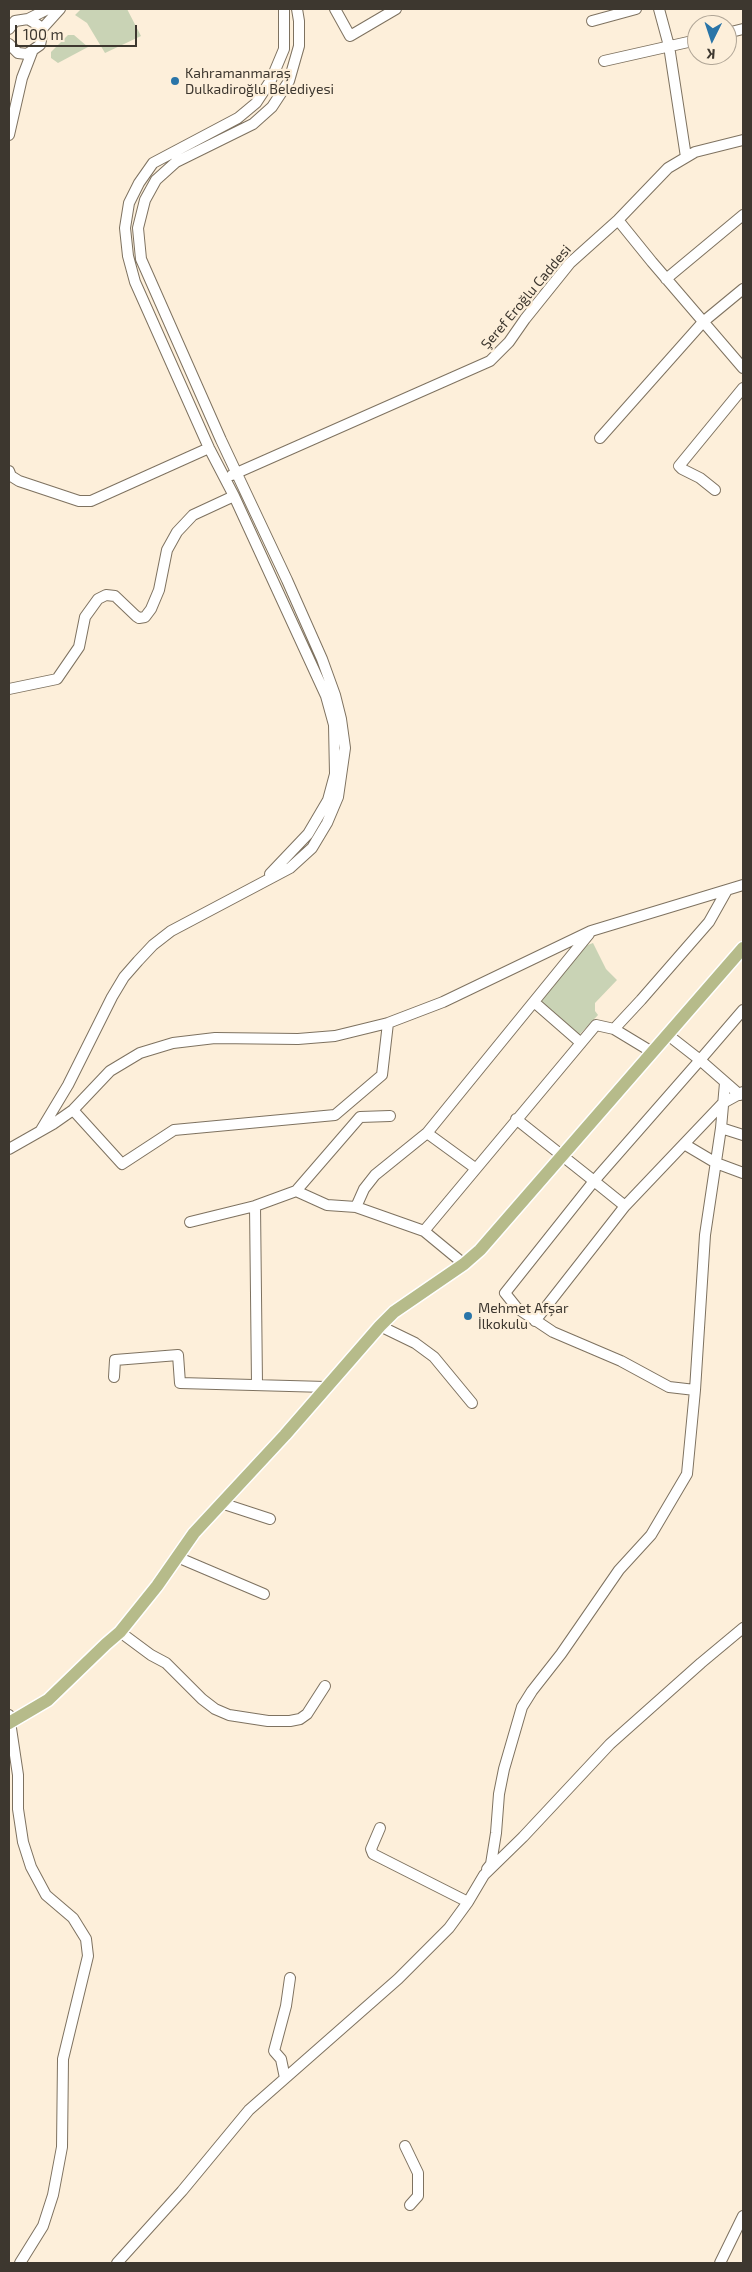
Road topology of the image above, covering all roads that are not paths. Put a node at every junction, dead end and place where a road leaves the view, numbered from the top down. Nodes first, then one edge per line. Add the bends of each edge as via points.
1 (48, 9) edge
2 (60, 9) edge
3 (284, 9) edge
4 (297, 9) edge
5 (334, 9) edge
6 (395, 9) edge
7 (636, 9) edge
8 (660, 9) edge
9 (28, 19) junction
10 (592, 21) dead end
11 (9, 28) edge
12 (41, 30) junction
13 (687, 42) edge
14 (669, 46) junction
15 (10, 47) edge
16 (32, 52) junction
17 (604, 61) dead end
18 (22, 78) junction
19 (9, 135) edge
20 (743, 140) edge
21 (686, 157) junction
22 (743, 215) edge
23 (618, 220) junction
24 (666, 279) junction
25 (743, 289) edge
26 (703, 322) junction
27 (743, 368) edge
28 (743, 390) edge
29 (600, 438) dead end
30 (209, 448) junction
31 (9, 471) edge
32 (237, 473) junction
33 (225, 478) junction
34 (715, 490) dead end
35 (234, 496) junction
36 (9, 690) edge
37 (261, 882) junction
38 (743, 885) edge
39 (727, 890) junction
40 (591, 931) junction
41 (743, 948) edge
42 (534, 1002) junction
43 (743, 1010) edge
44 (388, 1023) junction
45 (614, 1029) junction
46 (668, 1034) junction
47 (581, 1043) junction
48 (652, 1052) junction
49 (700, 1060) junction
50 (725, 1083) junction
51 (742, 1094) edge
52 (724, 1103) junction
53 (73, 1110) junction
54 (390, 1116) dead end
55 (516, 1119) junction
56 (721, 1128) junction
57 (41, 1130) junction
58 (427, 1133) junction
59 (743, 1135) edge
60 (684, 1144) junction
61 (9, 1149) edge
62 (562, 1157) junction
63 (716, 1163) junction
64 (475, 1168) junction
65 (743, 1173) edge
66 (594, 1182) junction
67 (296, 1190) junction
68 (255, 1206) junction
69 (625, 1206) junction
70 (356, 1207) junction
71 (190, 1222) dead end
72 (424, 1231) junction
73 (464, 1264) junction
74 (535, 1321) junction
75 (380, 1326) junction
76 (114, 1377) dead end
77 (256, 1384) junction
78 (326, 1387) junction
79 (695, 1390) junction
80 (472, 1403) dead end
81 (221, 1503) junction
82 (270, 1520) dead end
83 (177, 1558) junction
84 (264, 1594) dead end
85 (743, 1628) edge
86 (117, 1635) junction
87 (325, 1686) dead end
88 (10, 1723) edge
89 (380, 1828) dead end
90 (484, 1875) junction
91 (468, 1902) junction
92 (290, 1978) dead end
93 (285, 2078) junction
94 (405, 2146) dead end
95 (410, 2205) dead end
96 (743, 2216) edge
97 (20, 2263) edge
98 (117, 2263) edge
99 (720, 2263) edge

1 - 9 street
2 - 12 street
3 - 30 street via 284,48 256,103 238,118 154,163 129,203 125,228 135,282
4 - 32 street via 299,46 289,81 272,107 253,124 176,162 156,180 145,200 138,228 140,259
5 - 6 street via 350,36
7 - 10 street
8 - 14 street
9 - 11 street via 15,22
9 - 12 street
12 - 16 street via 42,40
13 - 14 street
14 - 17 street
14 - 21 street
15 - 16 street via 23,54
15 - 18 street via 22,61
16 - 18 street
18 - 19 street
20 - 21 street, Şeref Eroğlu Caddesi
21 - 23 street, Şeref Eroğlu Caddesi via 668,168
22 - 24 street
23 - 24 street
23 - 32 street, Şeref Eroğlu Caddesi via 570,263 509,342 490,361
24 - 26 street
25 - 26 street
26 - 27 street
26 - 29 street
28 - 34 street via 679,466
30 - 31 street via 90,500 79,501 19,481
30 - 33 street
32 - 33 street, Şeref Eroğlu Caddesi
32 - 37 street via 322,659 337,703 345,748 338,797 312,848 290,868
33 - 35 street
35 - 36 street via 193,515 177,532 167,550 159,590 146,617 136,616 115,596 106,595 98,599 85,617 79,647 57,679
35 - 37 street via 326,696 334,725 335,774 328,800 308,834
37 - 57 street via 171,931 138,961 112,997 68,1085
38 - 39 street
39 - 40 street
39 - 45 street via 709,922
40 - 42 street
40 - 44 street via 443,1002
41 - 46 main road
42 - 47 street
42 - 58 street
43 - 49 street
44 - 53 street via 335,1036 215,1038 173,1043 140,1053 110,1071
44 - 53 street via 382,1074 335,1115 174,1130 122,1164
45 - 47 street via 596,1026
45 - 48 street
46 - 48 main road
46 - 49 street
47 - 55 street
48 - 62 main road
49 - 50 street
49 - 66 street
50 - 51 street
50 - 52 street
51 - 52 street
52 - 56 street
52 - 60 street
53 - 57 street
54 - 67 street via 360,1117
55 - 62 street
55 - 64 street
56 - 59 street
56 - 63 street
57 - 61 street
58 - 64 street
58 - 70 street via 375,1175
60 - 63 street
60 - 69 street
62 - 66 street
62 - 73 main road
63 - 65 street
63 - 79 street via 705,1235
64 - 72 street
66 - 69 street
66 - 74 street via 505,1293 517,1308
67 - 68 street
67 - 70 street via 327,1205
68 - 71 street
68 - 77 street
69 - 74 street
70 - 72 street
72 - 73 street
73 - 75 main road via 394,1312
74 - 79 street via 669,1387
75 - 78 main road
75 - 80 street via 415,1343 434,1357
76 - 77 street via 116,1360 178,1355 180,1383
77 - 78 street
78 - 81 main road
79 - 90 street via 687,1474 651,1535 619,1570 522,1707 504,1769 490,1864
81 - 82 street
81 - 83 main road
83 - 84 street
83 - 86 main road
85 - 90 street via 610,1744
86 - 87 street via 166,1663 202,1699 229,1715 268,1721 300,1719 307,1714
86 - 88 main road via 48,1700
88 - 97 street via 18,1775 18,1809 31,1867 46,1896 73,1918 86,1938 88,1956 63,2059 62,2147 53,2195 43,2226
89 - 91 street via 371,1849 373,1854
90 - 91 street
91 - 93 street via 449,1928 398,1979
92 - 93 street via 274,2051 281,2059
93 - 98 street via 249,2110
94 - 95 street via 418,2172 418,2196
96 - 99 street

